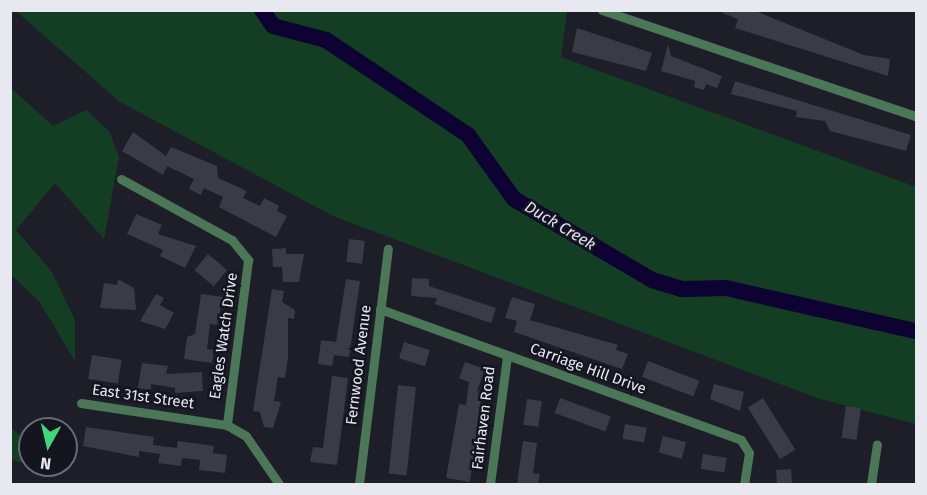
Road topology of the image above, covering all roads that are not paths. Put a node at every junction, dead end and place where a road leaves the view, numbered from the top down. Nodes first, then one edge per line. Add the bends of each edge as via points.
1 (602, 10) edge
2 (916, 116) edge
3 (121, 179) dead end
4 (388, 249) dead end
5 (380, 309) junction
6 (507, 356) junction
7 (81, 403) dead end
8 (227, 425) junction
9 (877, 444) dead end
10 (279, 484) edge
11 (359, 484) edge
12 (490, 484) edge
13 (744, 484) edge
14 (871, 484) edge

1 - 2 street
3 - 8 street, Eagles Watch Drive via 232,240 248,260
4 - 5 street, Fernwood Avenue
5 - 6 street, Carriage Hill Drive
5 - 11 street, Fernwood Avenue
6 - 12 street, Fairhaven Road
6 - 13 street, Carriage Hill Drive via 741,440 748,453
7 - 8 street, East 31st Street
8 - 10 street, East 31st Street via 246,436
9 - 14 street

